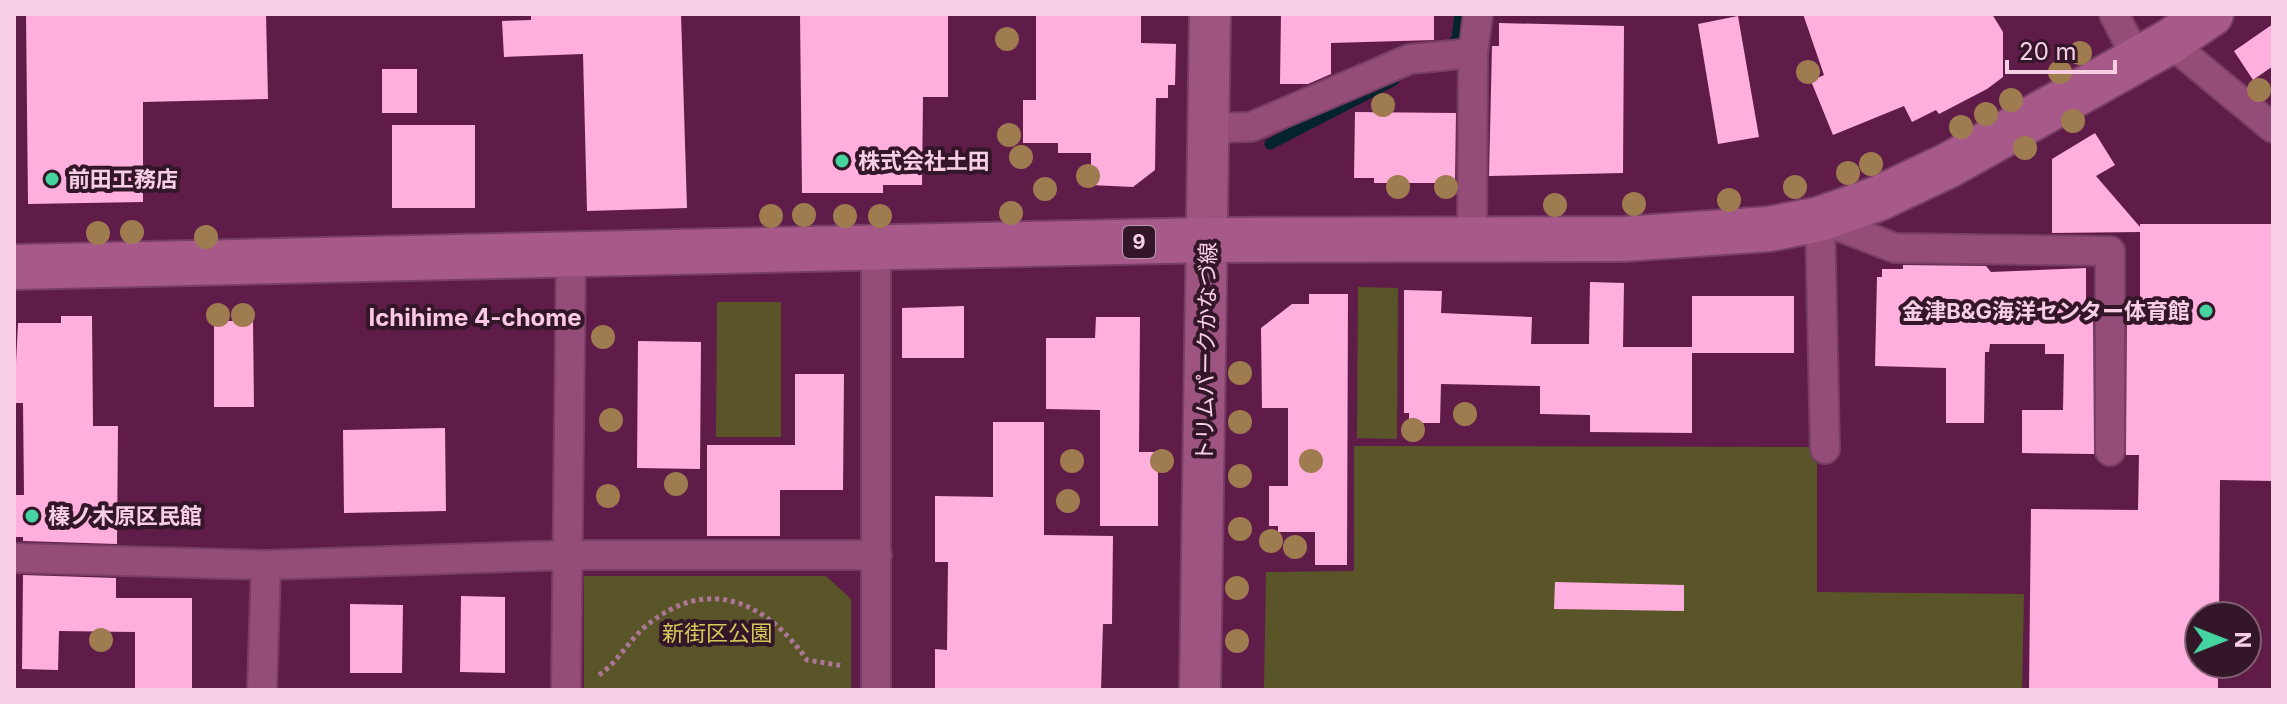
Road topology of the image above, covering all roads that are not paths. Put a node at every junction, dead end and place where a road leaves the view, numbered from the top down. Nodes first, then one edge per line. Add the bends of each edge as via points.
1 (1210, 14) edge
2 (1478, 14) edge
3 (2114, 14) edge
4 (2211, 14) edge
5 (2153, 50) junction
6 (1473, 53) junction
7 (1209, 128) junction
8 (2273, 128) edge
9 (1820, 219) junction
10 (1472, 239) junction
11 (1209, 240) junction
12 (876, 246) junction
13 (571, 254) junction
14 (14, 267) edge
15 (1825, 449) dead end
16 (2110, 451) dead end
17 (568, 555) junction
18 (877, 555) junction
19 (14, 558) edge
20 (266, 565) junction
21 (877, 680) edge
22 (575, 683) edge
23 (262, 690) edge
24 (1200, 690) edge

1 - 7 main road, トリムパークかなづ線
2 - 6 street
3 - 5 street
4 - 5 main road, 9
5 - 8 street
5 - 9 main road, 9 via 1949,165
6 - 7 street via 1410,59 1251,127
6 - 10 street
7 - 11 main road, トリムパークかなづ線
9 - 10 main road, 9 via 1769,229 1638,239
9 - 15 street
9 - 16 street via 1895,248 2110,251
10 - 11 main road, 9
11 - 12 main road, 9
11 - 24 main road, トリムパークかなづ線
12 - 13 main road, 9
12 - 18 street
13 - 14 main road, 9
13 - 17 street
17 - 18 street
17 - 20 street
17 - 22 street
18 - 21 street
19 - 20 street
20 - 23 street

